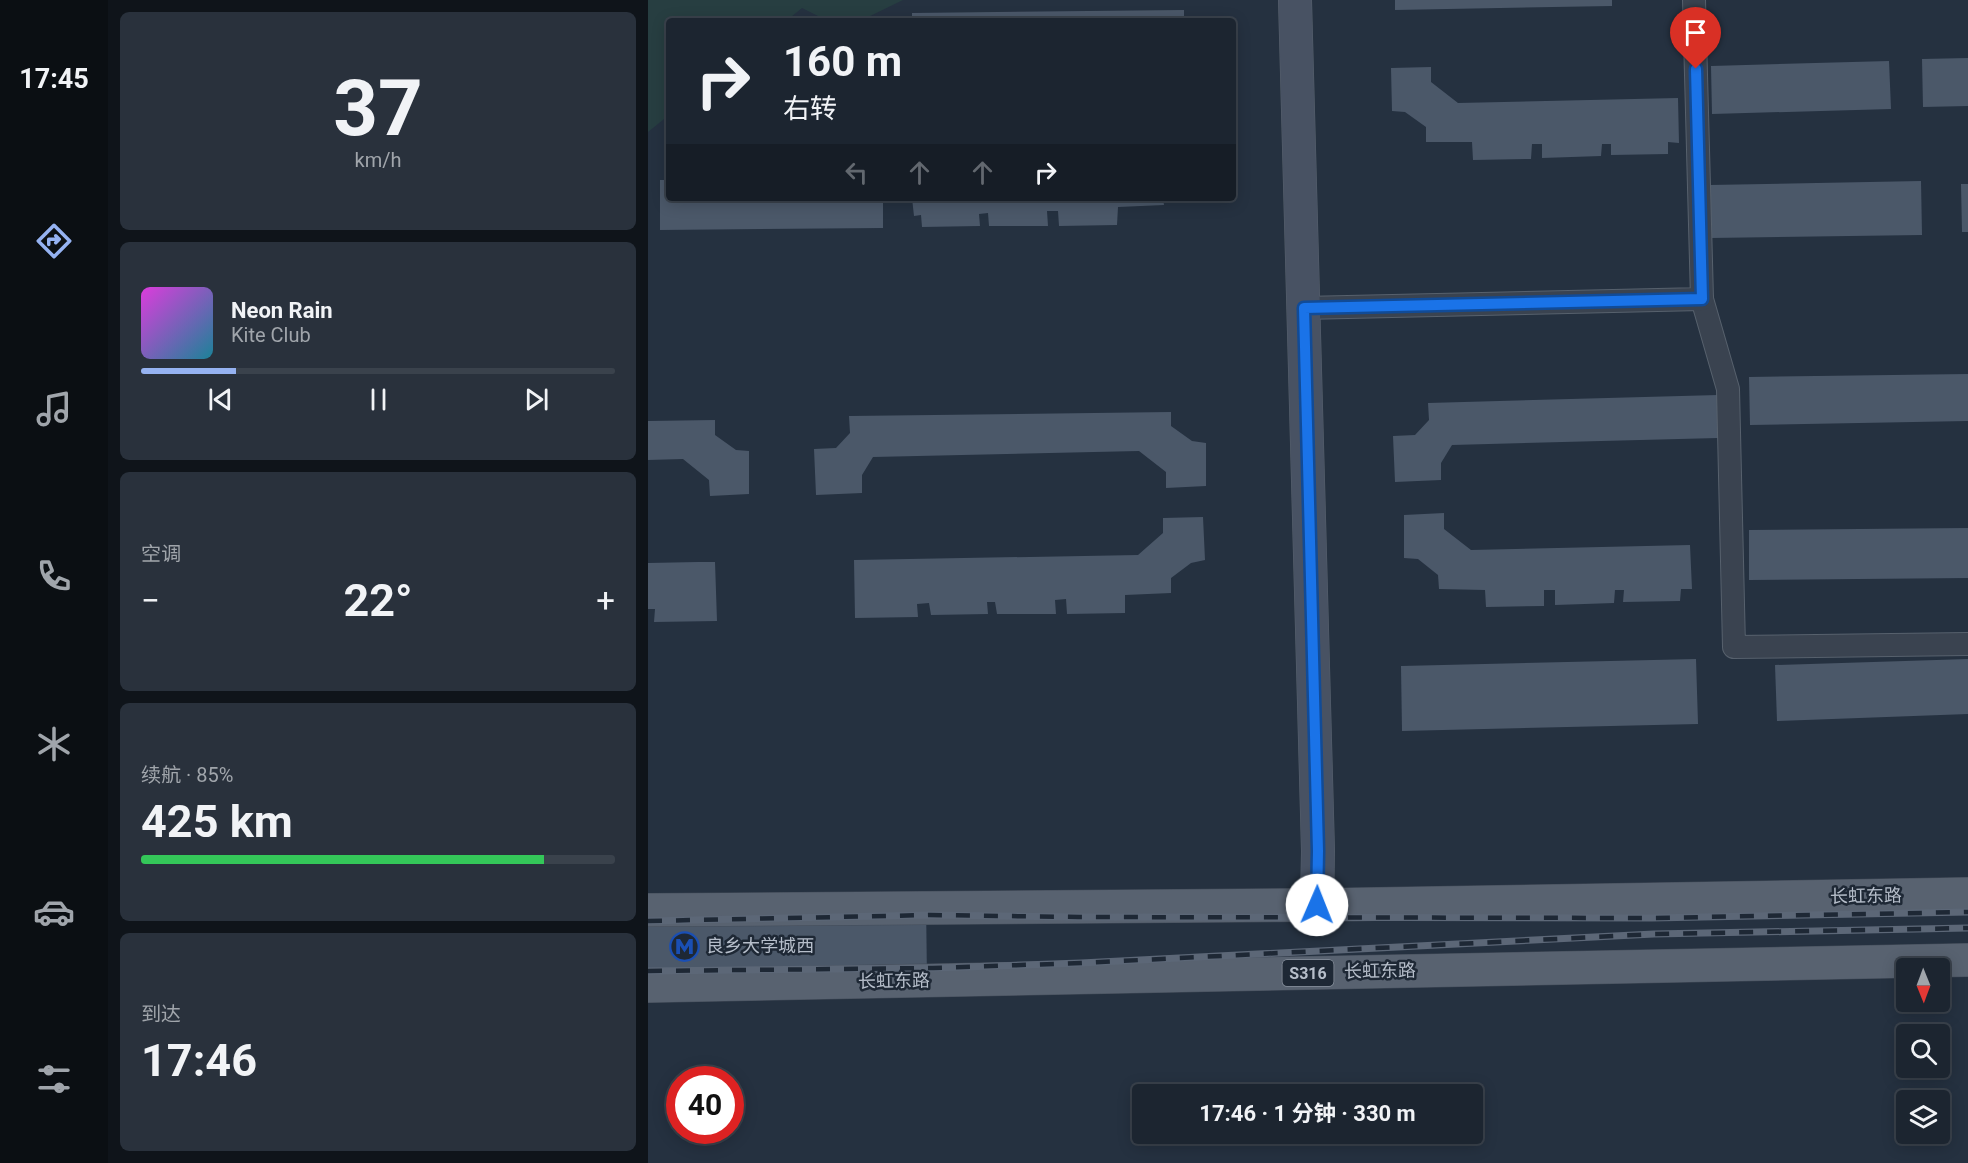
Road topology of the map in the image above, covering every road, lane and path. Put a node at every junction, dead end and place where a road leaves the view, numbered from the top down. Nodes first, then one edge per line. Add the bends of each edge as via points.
1 (1295, 0) edge
2 (1695, 0) edge
3 (1702, 299) junction
4 (1304, 308) junction
5 (1968, 644) edge
6 (1968, 894) edge
7 (1317, 905) junction
8 (648, 910) edge
9 (1968, 960) edge
10 (648, 986) edge

1 - 4 street
2 - 3 street
3 - 4 street
3 - 5 street via 1728,388 1734,647
4 - 7 street
6 - 7 main road, 长虹东路
7 - 8 main road, 长虹东路
9 - 10 main road, 长虹东路 / S316

